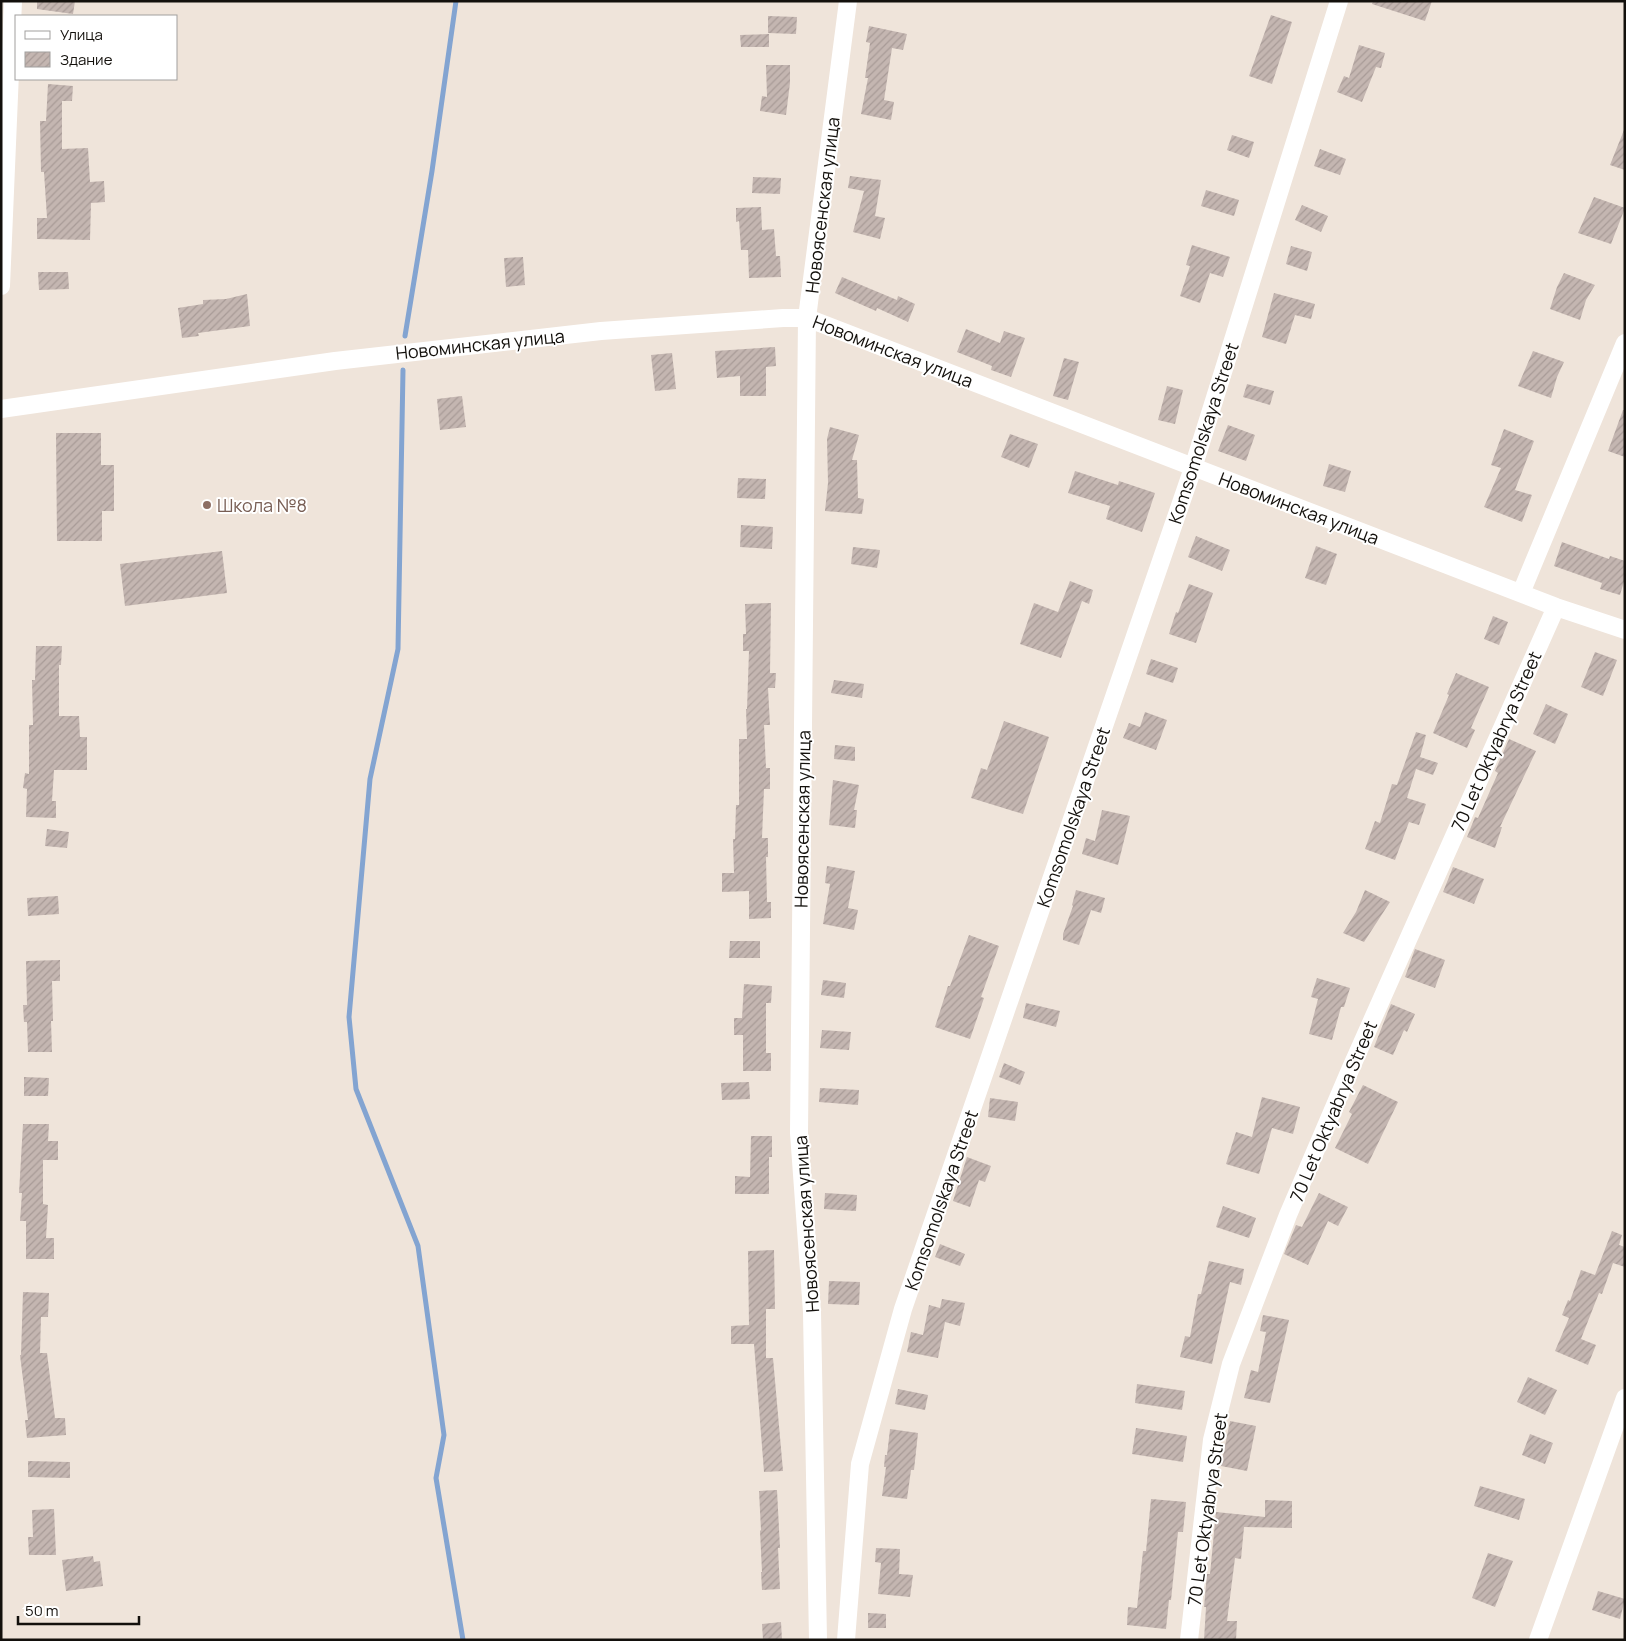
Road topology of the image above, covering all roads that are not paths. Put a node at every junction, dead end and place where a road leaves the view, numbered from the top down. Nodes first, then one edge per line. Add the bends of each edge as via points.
1 (13, 1) edge
2 (848, 1) edge
3 (1340, 1) edge
4 (1, 286) edge
5 (807, 318) junction
6 (1625, 343) edge
7 (1, 409) edge
8 (1193, 468) junction
9 (1521, 593) junction
10 (1556, 607) junction
11 (1625, 630) edge
12 (1625, 1398) edge
13 (818, 1640) edge
14 (846, 1640) edge
15 (1190, 1640) edge
16 (1538, 1640) edge

1 - 4 street
2 - 5 street, Новоясенская улица
3 - 8 street, Komsomolskaya Street
5 - 7 street, Новоминская улица via 601,331 355,358
5 - 8 street, Новоминская улица
5 - 13 street, Новоясенская улица via 799,1134 812,1312
6 - 9 street
8 - 9 street, Новоминская улица
8 - 14 street, Komsomolskaya Street via 903,1309 860,1464
9 - 10 street, Новоминская улица
10 - 11 street, Новоминская улица
10 - 15 street, 70 Let Oktyabrya Street via 1346,1079 1288,1215 1231,1364 1212,1440
12 - 16 street

